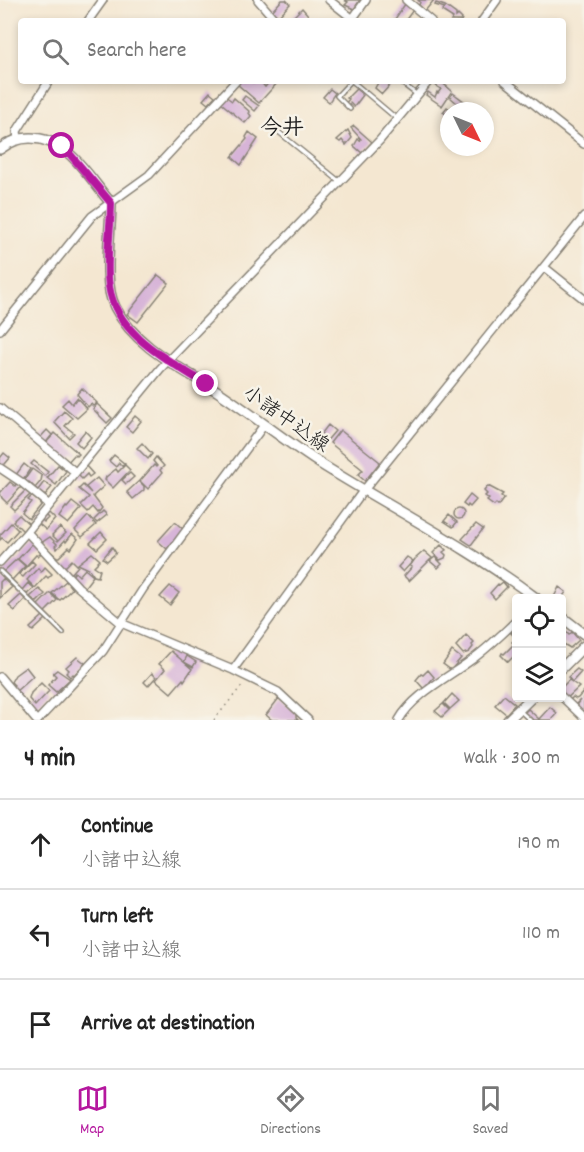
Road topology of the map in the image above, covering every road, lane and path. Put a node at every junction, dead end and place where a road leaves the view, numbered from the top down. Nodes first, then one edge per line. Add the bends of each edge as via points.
1 (104, 0) edge
2 (258, 0) edge
3 (329, 0) edge
4 (366, 0) edge
5 (408, 0) edge
6 (497, 0) edge
7 (90, 18) edge
8 (273, 18) edge
9 (354, 18) edge
10 (356, 18) edge
11 (428, 18) edge
12 (484, 18) edge
13 (47, 84) edge
14 (233, 84) edge
15 (349, 84) edge
16 (356, 84) edge
17 (403, 84) edge
18 (427, 84) edge
19 (509, 84) edge
20 (418, 96) junction
21 (350, 109) dead end
22 (398, 120) junction
23 (270, 125) dead end
24 (18, 140) junction
25 (584, 144) edge
26 (0, 149) edge
27 (340, 182) junction
28 (111, 203) junction
29 (584, 217) edge
30 (544, 267) junction
31 (584, 299) edge
32 (0, 330) edge
33 (169, 361) junction
34 (0, 408) edge
35 (264, 425) junction
36 (0, 468) edge
37 (75, 472) junction
38 (366, 490) junction
39 (48, 504) junction
40 (27, 532) junction
41 (0, 562) edge
42 (0, 571) edge
43 (530, 594) edge
44 (566, 621) edge
45 (121, 623) junction
46 (512, 624) edge
47 (63, 633) dead end
48 (584, 634) edge
49 (584, 646) edge
50 (566, 663) edge
51 (233, 670) junction
52 (248, 677) junction
53 (0, 678) edge
54 (527, 702) edge
55 (566, 702) edge
56 (518, 710) junction
57 (584, 718) edge
58 (37, 720) edge
59 (214, 720) edge
60 (308, 720) edge
61 (399, 720) edge
62 (508, 720) edge
63 (530, 720) edge

1 - 7 street
2 - 8 street
3 - 9 street
4 - 10 street
5 - 11 street
6 - 12 street
13 - 24 street via 17,131
14 - 28 street via 149,175
15 - 21 lane via 337,96
16 - 22 lane
17 - 20 lane
18 - 20 street
19 - 25 street
20 - 22 street
22 - 27 street
23 - 27 lane
24 - 26 main road
24 - 28 main road via 40,138 62,146
27 - 33 street
28 - 32 street via 92,216
28 - 33 main road, 小諸中込線 via 108,284 114,306 137,337
29 - 30 street
30 - 31 street
30 - 38 street
33 - 35 main road, 小諸中込線
33 - 37 street
34 - 37 street
35 - 38 main road, 小諸中込線
35 - 45 street
36 - 39 street
37 - 39 street
38 - 43 main road, 小諸中込線 via 486,562
38 - 51 street
39 - 40 street
40 - 41 street
40 - 45 street via 78,587
42 - 47 lane
44 - 48 main road
45 - 51 street
45 - 58 street via 103,651
46 - 61 street via 433,686
49 - 50 main road
51 - 52 street
52 - 59 path
52 - 60 street via 278,692
53 - 58 street
54 - 56 main road
55 - 57 street
56 - 62 main road
56 - 63 lane

